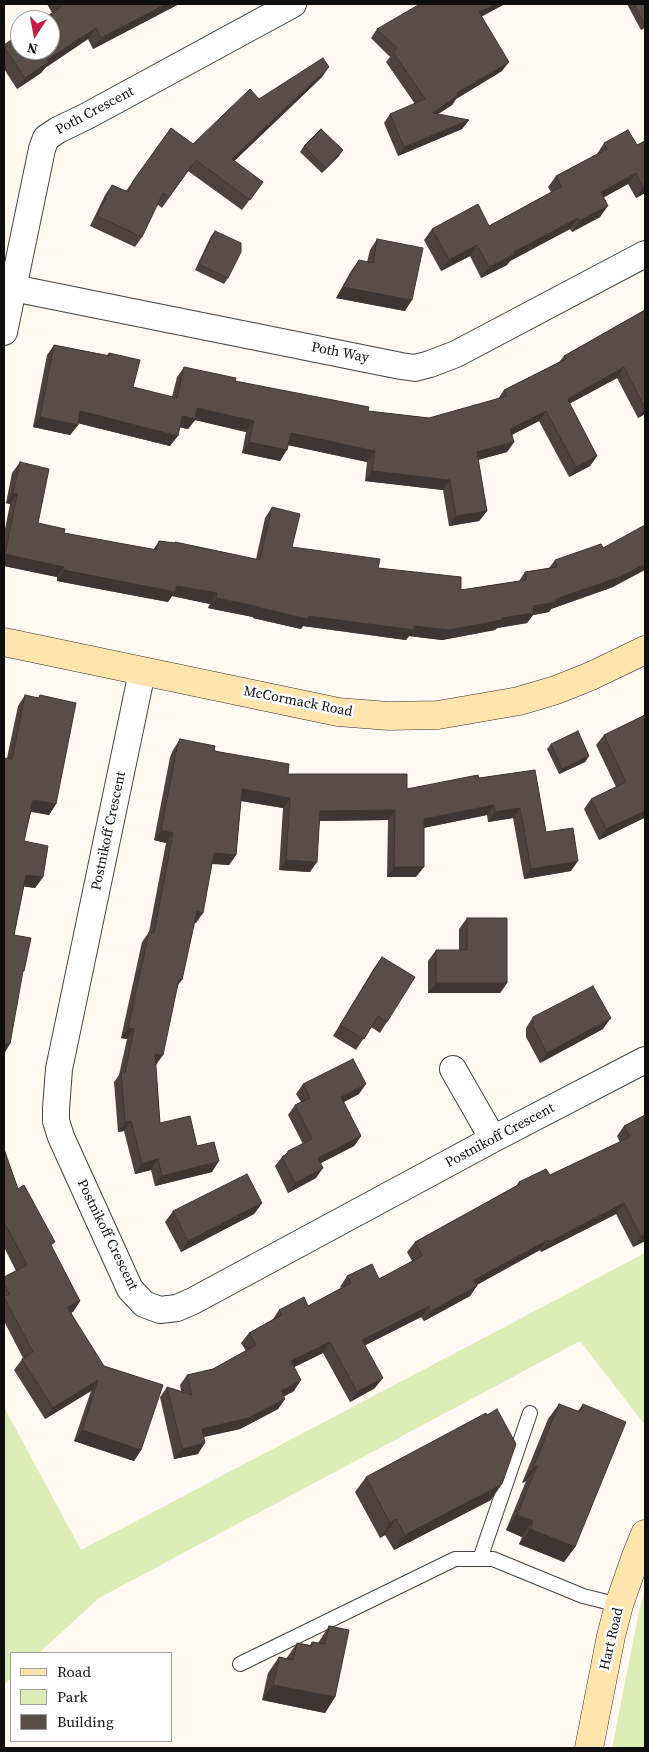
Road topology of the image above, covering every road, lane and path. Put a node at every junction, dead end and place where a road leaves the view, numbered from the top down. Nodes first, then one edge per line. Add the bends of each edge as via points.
1 (293, 4) edge
2 (645, 254) edge
3 (13, 288) junction
4 (4, 332) edge
5 (4, 642) edge
6 (645, 650) edge
7 (142, 672) junction
8 (645, 1060) edge
9 (453, 1069) dead end
10 (493, 1139) junction
11 (530, 1413) dead end
12 (645, 1534) edge
13 (480, 1559) junction
14 (619, 1605) junction
15 (240, 1664) dead end
16 (589, 1748) edge

1 - 3 street, Poth Crescent via 46,138
2 - 3 street, Poth Way via 456,354 415,368
3 - 4 street, Poth Crescent
5 - 7 street, McCormack Road
6 - 7 street, McCormack Road via 556,690 510,703 438,715 338,712
7 - 10 street, Postnikoff Crescent via 59,1070 56,1109 61,1137 130,1289 144,1304 160,1310 193,1301
8 - 10 street, Postnikoff Crescent
9 - 10 street
11 - 13 lane
12 - 14 street, Hart Road
13 - 14 lane via 493,1559 583,1596
13 - 15 lane via 455,1559
14 - 16 street, Hart Road

